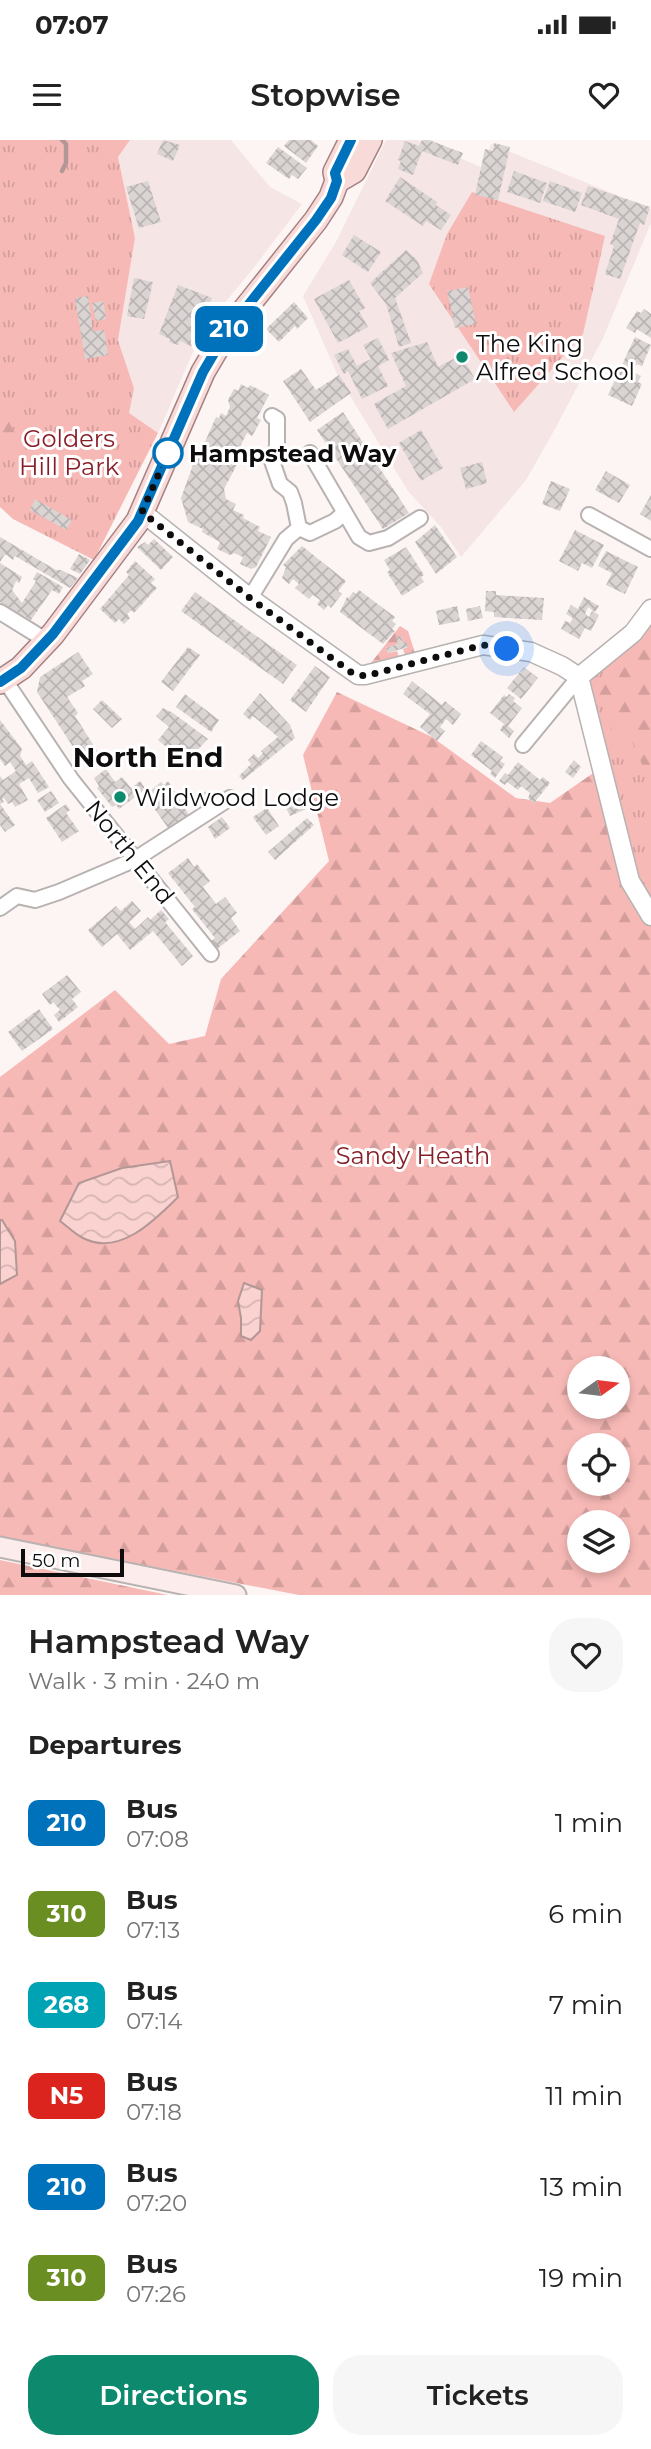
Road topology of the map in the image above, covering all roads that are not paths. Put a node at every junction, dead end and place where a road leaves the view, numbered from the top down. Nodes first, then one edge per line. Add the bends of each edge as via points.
1 (351, 140) edge
2 (370, 140) edge
3 (337, 181) junction
4 (272, 416) dead end
5 (310, 453) dead end
6 (344, 513) junction
7 (140, 516) junction
8 (589, 516) dead end
9 (420, 518) dead end
10 (299, 528) junction
11 (651, 549) edge
12 (250, 598) junction
13 (651, 609) edge
14 (0, 612) edge
15 (47, 641) junction
16 (579, 677) junction
17 (2, 681) edge
18 (523, 745) dead end
19 (230, 799) dead end
20 (134, 860) junction
21 (0, 908) edge
22 (651, 916) edge
23 (211, 954) dead end
24 (0, 1547) edge
25 (236, 1595) edge

1 - 3 main road via 335,173
2 - 3 main road via 354,171
3 - 7 main road via 316,220 220,342
4 - 10 street via 278,429 272,461 280,484 290,492
5 - 6 street
6 - 9 street via 359,537 369,543 388,538
6 - 10 street via 310,533
7 - 12 street
7 - 15 main road
8 - 11 street
10 - 12 street via 286,539
12 - 16 street via 358,675 483,645 531,652
13 - 16 street via 633,633
14 - 15 street
15 - 17 main road
16 - 18 street
16 - 22 street via 630,881
17 - 20 street, North End
19 - 20 street
20 - 21 street via 34,900 17,896
20 - 23 street, North End
24 - 25 main road

